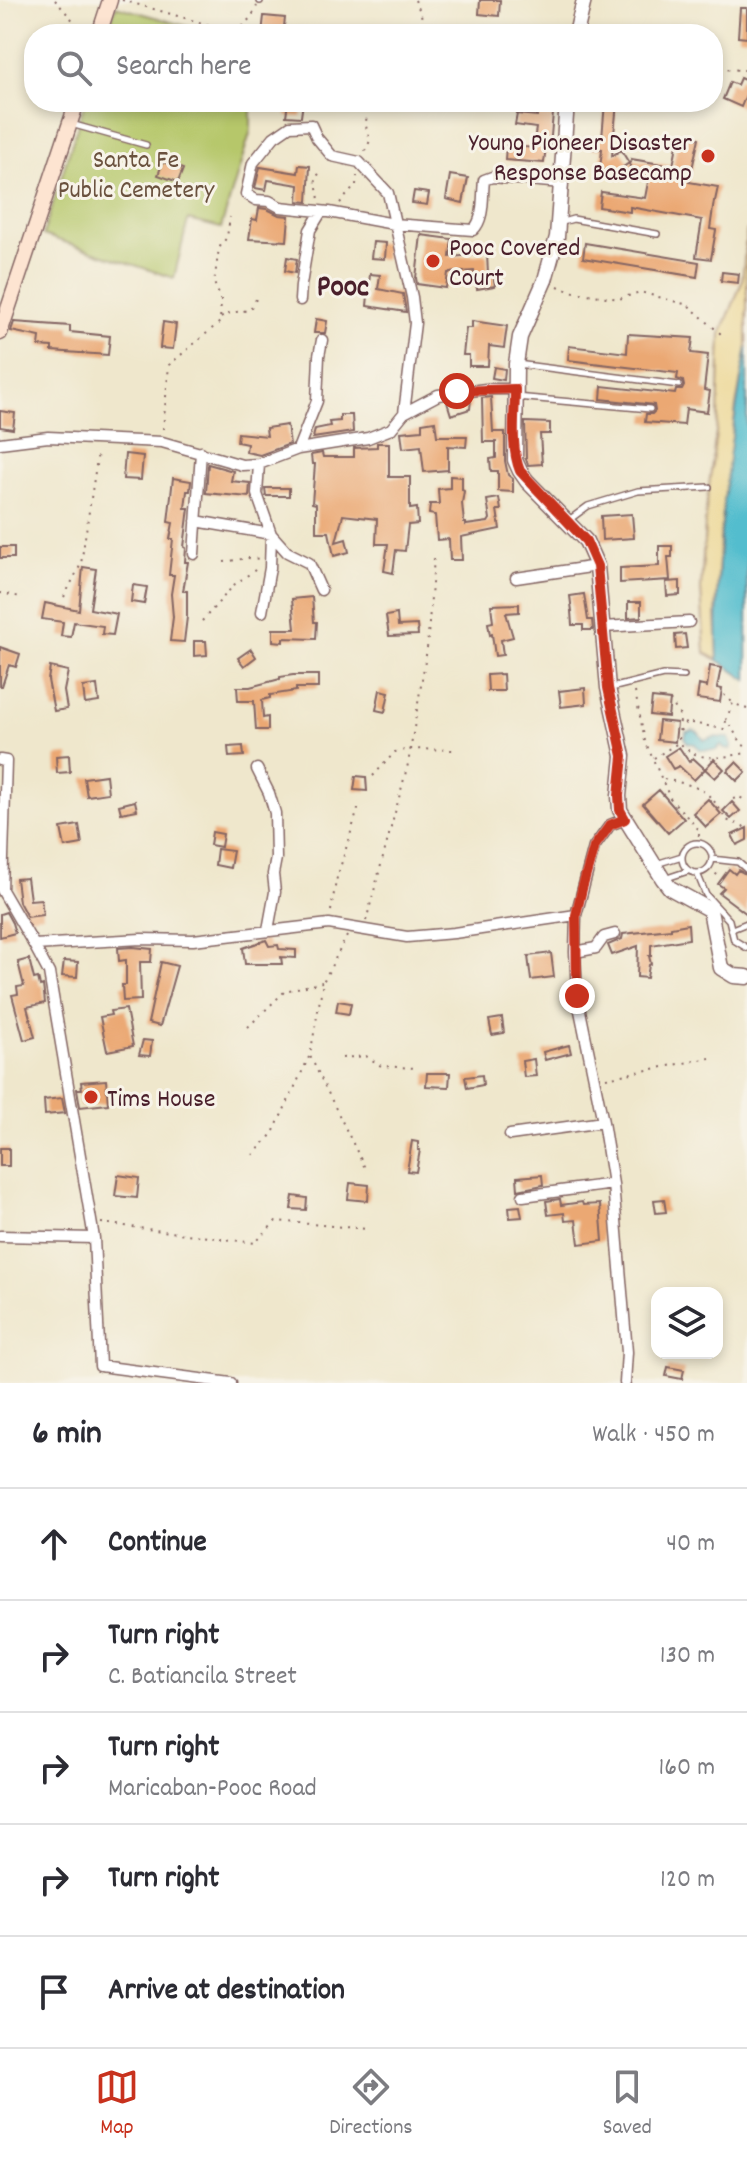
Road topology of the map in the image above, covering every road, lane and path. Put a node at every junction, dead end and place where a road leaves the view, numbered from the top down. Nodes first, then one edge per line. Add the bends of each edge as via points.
1 (55, 0) edge
2 (110, 0) edge
3 (121, 0) edge
4 (260, 0) edge
5 (415, 0) edge
6 (584, 0) edge
7 (76, 24) edge
8 (102, 24) edge
9 (205, 24) edge
10 (245, 24) edge
11 (423, 24) edge
12 (578, 24) edge
13 (723, 69) edge
14 (747, 70) edge
15 (74, 112) edge
16 (566, 112) edge
17 (71, 124) junction
18 (146, 145) dead end
19 (319, 174) dead end
20 (562, 183) junction
21 (321, 212) junction
22 (230, 217) dead end
23 (394, 224) junction
24 (558, 224) junction
25 (657, 234) dead end
26 (545, 280) junction
27 (257, 296) dead end
28 (300, 300) dead end
29 (220, 319) junction
30 (0, 333) edge
31 (721, 334) dead end
32 (322, 340) dead end
33 (516, 364) junction
34 (679, 385) dead end
35 (515, 393) junction
36 (650, 409) dead end
37 (404, 413) junction
38 (100, 439) junction
39 (162, 442) junction
40 (0, 443) edge
41 (298, 449) junction
42 (201, 452) junction
43 (259, 464) junction
44 (709, 487) dead end
45 (196, 521) junction
46 (568, 521) junction
47 (271, 534) junction
48 (194, 554) dead end
49 (434, 558) dead end
50 (270, 559) junction
51 (224, 562) dead end
52 (597, 566) junction
53 (516, 578) dead end
54 (321, 590) dead end
55 (0, 593) edge
56 (21, 597) dead end
57 (64, 597) dead end
58 (262, 612) dead end
59 (202, 621) dead end
60 (689, 622) dead end
61 (603, 627) junction
62 (684, 676) dead end
63 (633, 683) junction
64 (608, 688) junction
65 (724, 695) dead end
66 (670, 700) dead end
67 (733, 703) junction
68 (747, 709) edge
69 (726, 720) junction
70 (679, 732) junction
71 (679, 742) junction
72 (747, 747) edge
73 (411, 749) junction
74 (454, 750) dead end
75 (747, 753) edge
76 (654, 758) junction
77 (0, 760) edge
78 (257, 769) dead end
79 (373, 776) dead end
80 (662, 778) junction
81 (733, 799) dead end
82 (747, 801) edge
83 (359, 806) dead end
84 (625, 819) junction
85 (747, 830) edge
86 (697, 842) junction
87 (682, 856) junction
88 (712, 859) junction
89 (653, 865) junction
90 (709, 867) junction
91 (747, 870) edge
92 (689, 871) junction
93 (697, 873) junction
94 (663, 879) junction
95 (721, 879) dead end
96 (576, 915) junction
97 (747, 923) edge
98 (329, 924) junction
99 (351, 928) junction
100 (732, 929) junction
101 (268, 930) junction
102 (363, 930) junction
103 (615, 934) dead end
104 (34, 945) junction
105 (747, 948) edge
106 (575, 952) junction
107 (747, 977) edge
108 (323, 982) junction
109 (248, 1027) dead end
110 (310, 1056) junction
111 (342, 1058) dead end
112 (710, 1058) dead end
113 (415, 1068) dead end
114 (593, 1080) junction
115 (603, 1122) junction
116 (510, 1135) dead end
117 (253, 1155) dead end
118 (365, 1168) dead end
119 (613, 1184) junction
120 (523, 1196) dead end
121 (91, 1221) junction
122 (367, 1229) dead end
123 (0, 1236) edge
124 (94, 1238) junction
125 (231, 1383) edge
126 (625, 1383) edge

1 - 7 path
2 - 8 main road
3 - 9 path
4 - 10 path
5 - 11 path
6 - 12 street
13 - 14 path
15 - 17 main road
16 - 20 street
17 - 18 lane
17 - 30 main road
19 - 21 path via 315,178
20 - 23 street via 484,180 481,217 473,230
20 - 24 street
21 - 23 street
21 - 23 street via 280,207 246,194 253,163 290,126 311,125 332,156 359,162 388,193
21 - 28 street via 310,230
22 - 29 path via 214,283 221,299
23 - 37 street via 415,323
24 - 25 lane via 573,219
24 - 26 street
26 - 31 path via 569,291 619,299 640,292 688,305
26 - 33 street via 520,337
27 - 29 path via 246,311 230,311
29 - 39 path via 169,365
32 - 41 street via 317,401
33 - 34 lane
33 - 35 street
35 - 36 lane
35 - 37 street via 486,389 438,395
35 - 46 street via 515,460
37 - 41 street via 391,429 368,438
38 - 39 street
38 - 40 street via 48,437
38 - 57 path via 81,564
39 - 42 street
41 - 43 street
42 - 43 street via 242,465
42 - 45 street
43 - 47 street via 257,494
44 - 46 lane via 638,491 588,506
45 - 47 street
45 - 48 street
46 - 52 street via 586,541
47 - 50 street
47 - 54 street via 287,552 309,563
49 - 73 path
50 - 51 path
50 - 58 street
50 - 59 path via 235,584
52 - 53 street
52 - 61 street
55 - 56 path
60 - 61 street
61 - 64 street
62 - 63 lane
63 - 64 lane
63 - 76 path via 645,741
64 - 84 street via 623,756 619,796
65 - 67 path
66 - 70 path via 680,716
67 - 68 path
67 - 69 path
69 - 70 path via 724,729 686,722
69 - 72 path
70 - 71 path
71 - 75 path via 692,755 704,757
71 - 76 path
73 - 74 path
73 - 79 path via 395,752
73 - 102 path
76 - 80 path
77 - 104 street via 6,761 2,890
78 - 101 street via 275,813 275,892
80 - 85 path via 700,787 726,820
80 - 86 path via 670,798 700,831
81 - 82 path
83 - 98 path
84 - 89 street
84 - 96 street via 610,825 594,847
86 - 87 lane
86 - 88 lane via 707,846
87 - 89 lane
87 - 92 lane
88 - 90 lane
88 - 91 lane via 738,862
89 - 94 street
90 - 93 lane
90 - 95 path
92 - 93 lane
92 - 94 lane
93 - 100 lane via 706,895
94 - 107 street via 710,910 721,968
96 - 102 street via 407,937
96 - 106 street
97 - 100 lane
98 - 99 street
98 - 101 street
99 - 102 street
99 - 108 path
100 - 105 lane via 734,940
101 - 104 street via 193,940
103 - 106 street via 604,937 596,948
104 - 121 street via 49,973
106 - 114 street via 577,996
108 - 109 path via 285,991
108 - 110 path
110 - 117 path via 273,1133
110 - 118 path
111 - 113 path via 366,1056 381,1066
112 - 114 path
114 - 115 street
115 - 116 street
115 - 119 street
119 - 120 street
119 - 126 street
121 - 122 path via 255,1243 276,1221
121 - 124 street
123 - 124 street
124 - 125 street via 100,1366

